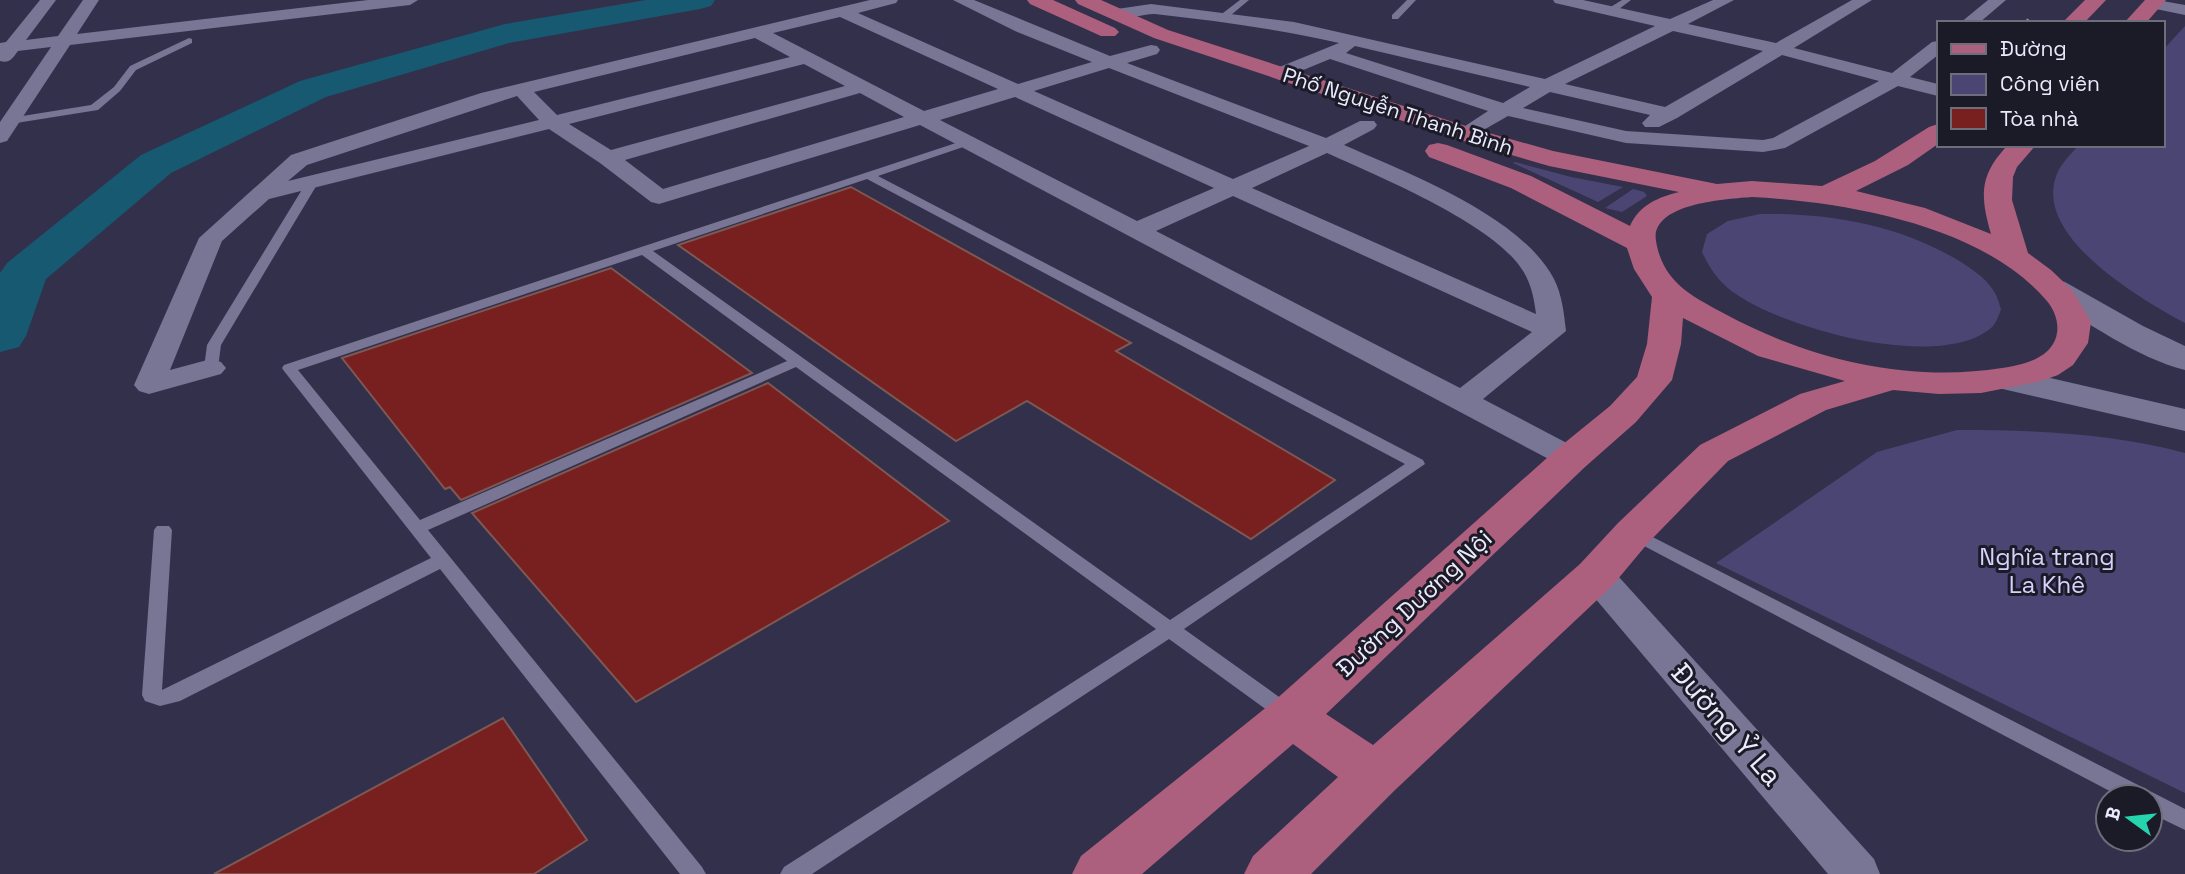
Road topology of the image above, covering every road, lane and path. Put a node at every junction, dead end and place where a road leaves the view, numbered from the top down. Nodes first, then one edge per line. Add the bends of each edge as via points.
1 (48, 0) edge
2 (91, 0) edge
3 (410, 0) edge
4 (890, 0) edge
5 (961, 0) edge
6 (1037, 0) edge
7 (1085, 0) edge
8 (1245, 0) edge
9 (1397, 0) edge
10 (1561, 0) edge
11 (1726, 0) edge
12 (1864, 0) edge
13 (1998, 0) edge
14 (2096, 0) edge
15 (1412, 1) edge
16 (2154, 2) edge
17 (1620, 5) edge
18 (271, 8) edge
19 (2185, 10) edge
20 (842, 12) junction
21 (1117, 14) junction
22 (1395, 17) dead end
23 (1222, 18) junction
24 (1971, 21) edge
25 (2074, 21) edge
26 (2136, 21) edge
27 (1674, 24) junction
28 (757, 32) junction
29 (63, 41) junction
30 (189, 41) dead end
31 (1359, 41) junction
32 (1937, 47) edge
33 (1151, 50) junction
34 (1782, 50) junction
35 (4, 52) edge
36 (1329, 53) junction
37 (806, 58) junction
38 (1108, 62) junction
39 (1279, 74) junction
40 (1896, 79) junction
41 (1548, 84) junction
42 (861, 87) junction
43 (522, 90) junction
44 (1019, 90) junction
45 (1937, 90) edge
46 (1502, 109) junction
47 (1670, 114) junction
48 (924, 120) junction
49 (552, 122) junction
50 (1367, 125) junction
51 (5, 129) edge
52 (1937, 133) edge
53 (1466, 134) junction
54 (1626, 137) junction
55 (965, 143) junction
56 (1328, 145) junction
57 (2021, 147) edge
58 (608, 158) junction
59 (868, 175) junction
60 (312, 183) junction
61 (1236, 188) junction
62 (1720, 191) junction
63 (262, 193) junction
64 (1827, 194) junction
65 (1136, 231) junction
66 (1639, 242) junction
67 (643, 250) junction
68 (2014, 257) junction
69 (2054, 289) junction
70 (1668, 295) junction
71 (1552, 331) junction
72 (2185, 359) edge
73 (799, 361) junction
74 (211, 368) joint
75 (1894, 379) junction
76 (2007, 379) junction
77 (1463, 400) junction
78 (2185, 420) edge
79 (1572, 457) junction
80 (417, 528) junction
81 (163, 530) dead end
82 (1633, 533) junction
83 (442, 560) junction
84 (1595, 575) junction
85 (1172, 628) junction
86 (1291, 716) junction
87 (1375, 775) junction
88 (2114, 783) edge
89 (2164, 809) edge
90 (2185, 820) edge
91 (694, 874) edge
92 (792, 874) edge
93 (1101, 874) edge
94 (1273, 874) edge
95 (1857, 874) edge

1 - 35 street
2 - 29 street
3 - 18 street
4 - 20 street
5 - 38 street
6 - 33 main road, Phố Nguyễn Thanh Bình
7 - 21 main road, Phố Nguyễn Thanh Bình
8 - 23 lane
9 - 15 lane
10 - 17 street
11 - 27 street
12 - 34 street
13 - 24 street
14 - 25 main road
15 - 22 lane
16 - 19 street
16 - 26 main road
17 - 27 street
18 - 29 street
20 - 28 street
20 - 44 street
21 - 23 street via 1151,9
21 - 39 main road, Phố Nguyễn Thanh Bình
23 - 31 street
27 - 34 street
27 - 41 street
28 - 37 street
28 - 43 street
29 - 35 street
29 - 51 street
30 - 51 lane via 132,68 117,89 94,108
31 - 36 street
31 - 41 street
32 - 40 street
33 - 38 street
33 - 50 main road, Phố Nguyễn Thanh Bình
34 - 40 street
34 - 47 street
36 - 39 street
36 - 46 street
37 - 42 street
37 - 49 street
38 - 44 street
38 - 56 street
39 - 53 main road, Phố Nguyễn Thanh Bình
40 - 45 street
40 - 54 street via 1778,144 1745,146
41 - 46 street
41 - 47 street
42 - 48 street
42 - 58 street
43 - 49 street
43 - 63 street via 488,97 299,160
44 - 48 street
44 - 61 street
46 - 53 street
46 - 54 street
47 - 54 street
48 - 55 street
48 - 58 street via 659,197
49 - 58 street
49 - 60 street
50 - 56 street
50 - 66 main road, Phố Nguyễn Thanh Bình via 1521,182
52 - 64 main road via 1899,160
53 - 62 main road, Phố Nguyễn Thanh Bình via 1549,158
55 - 59 lane
55 - 65 street
56 - 61 street
56 - 71 street via 1497,231 1529,260 1548,293
57 - 68 main road via 2004,166 1997,184
59 - 67 lane
59 - 85 lane via 1417,464
60 - 63 street
60 - 74 lane via 214,345
61 - 65 street
61 - 71 street
62 - 64 main road
62 - 66 main road via 1681,200 1653,214 1642,227
63 - 74 street via 211,238 149,385
64 - 68 main road via 1922,216
65 - 77 street
66 - 70 main road via 1648,269
67 - 73 lane
67 - 80 lane via 289,368
68 - 69 main road
69 - 72 main road
69 - 76 main road via 2075,327 2071,345 2040,371
70 - 75 main road via 1718,325 1782,352
70 - 79 main road, Đường Dương Nội via 1664,344 1654,380 1623,414
71 - 77 street
73 - 80 lane
73 - 85 lane
75 - 76 main road via 1973,383
75 - 82 main road via 1813,402 1714,453
76 - 78 main road
77 - 79 street
79 - 86 main road, Đường Dương Nội
80 - 83 lane
81 - 83 lane via 153,698 173,695
82 - 84 main road
82 - 88 lane
83 - 91 lane
84 - 87 main road
84 - 95 street, Đường Ỷ La
85 - 86 lane
85 - 92 lane
86 - 87 main road
86 - 93 main road, Đường Dương Nội
87 - 94 main road
89 - 90 lane

